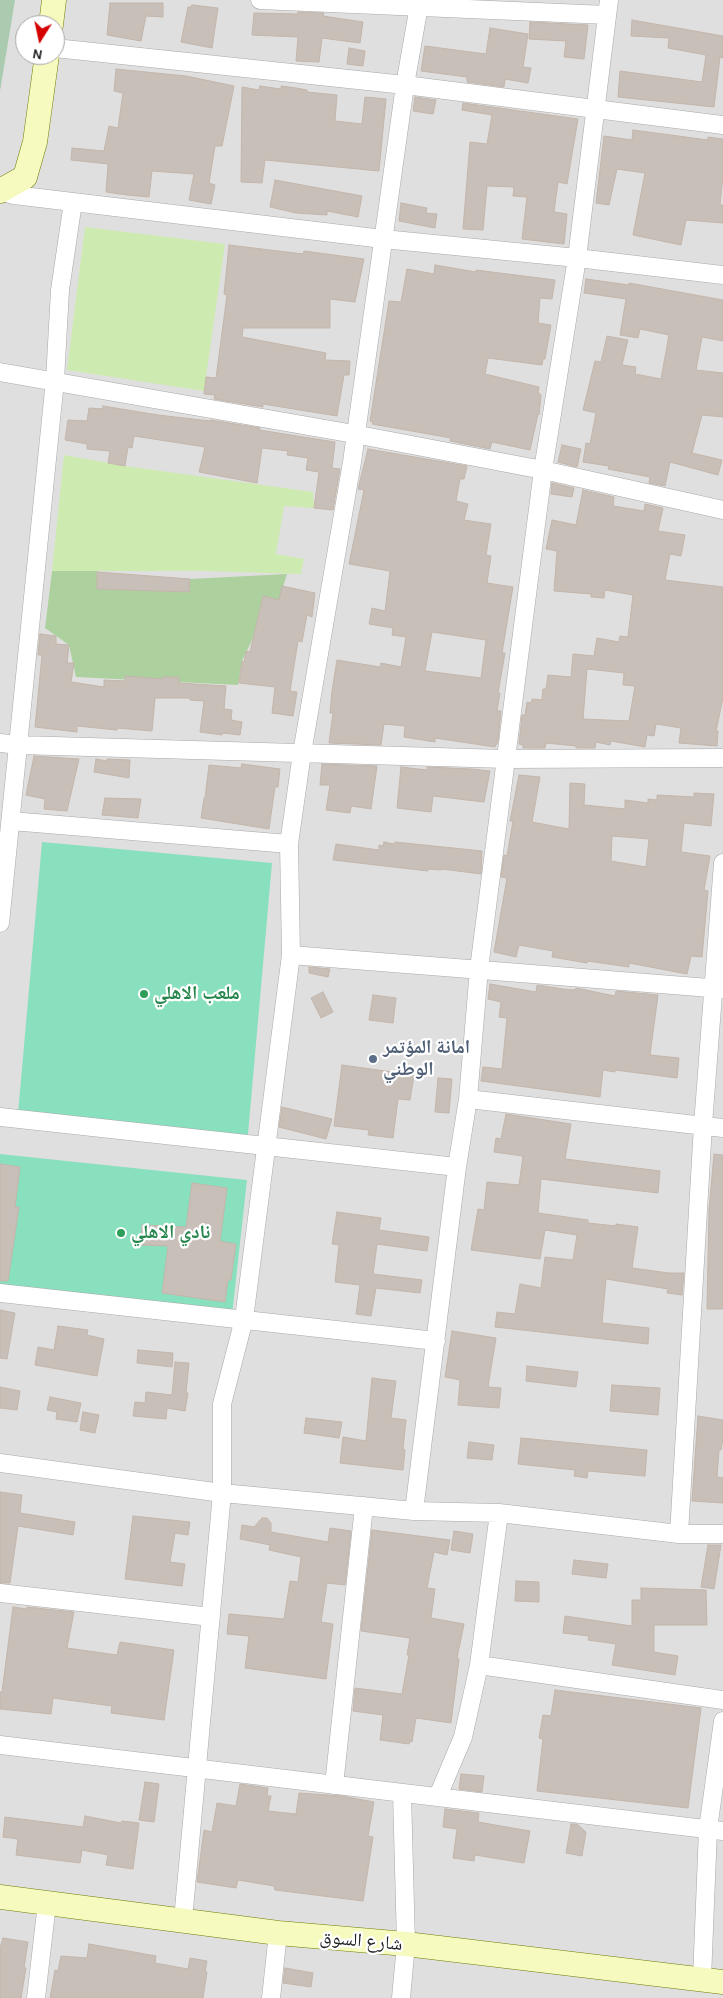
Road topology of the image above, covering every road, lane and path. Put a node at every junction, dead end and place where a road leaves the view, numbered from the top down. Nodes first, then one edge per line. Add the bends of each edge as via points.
1 (54, 0) edge
2 (260, 0) edge
3 (419, 3) edge
4 (608, 7) edge
5 (52, 15) edge
6 (65, 49) edge
7 (46, 65) edge
8 (405, 85) junction
9 (594, 109) junction
10 (723, 125) edge
11 (0, 191) edge
12 (73, 202) junction
13 (383, 240) junction
14 (576, 258) junction
15 (723, 274) edge
16 (0, 372) edge
17 (55, 380) junction
18 (354, 434) junction
19 (543, 470) junction
20 (723, 510) edge
21 (0, 743) edge
22 (19, 745) junction
23 (302, 753) junction
24 (723, 758) edge
25 (506, 759) junction
26 (11, 821) junction
27 (289, 844) junction
28 (723, 863) edge
29 (1, 902) edge
30 (0, 923) edge
31 (291, 954) junction
32 (479, 969) junction
33 (718, 989) edge
34 (468, 1100) junction
35 (0, 1117) edge
36 (703, 1125) junction
37 (723, 1128) edge
38 (267, 1146) junction
39 (457, 1167) junction
40 (0, 1293) edge
41 (244, 1319) junction
42 (436, 1342) junction
43 (0, 1463) edge
44 (222, 1493) junction
45 (364, 1506) junction
46 (414, 1511) junction
47 (499, 1513) junction
48 (679, 1534) junction
49 (723, 1534) edge
50 (0, 1593) edge
51 (211, 1617) junction
52 (480, 1665) junction
53 (723, 1700) edge
54 (723, 1721) edge
55 (0, 1745) edge
56 (198, 1768) junction
57 (334, 1785) junction
58 (402, 1793) junction
59 (438, 1796) junction
60 (716, 1830) edge
61 (0, 1897) edge
62 (47, 1903) junction
63 (182, 1920) junction
64 (278, 1933) junction
65 (406, 1944) junction
66 (712, 1980) edge
67 (36, 1998) edge
68 (271, 1998) edge
69 (401, 1998) edge

1 - 5 street
2 - 3 street
3 - 4 street
3 - 8 street
4 - 9 street
6 - 8 street
7 - 11 street via 35,142 25,178
8 - 9 street
8 - 13 street
9 - 10 street
9 - 14 street
11 - 12 street
12 - 13 street
12 - 17 street via 60,290
13 - 14 street
13 - 18 street
14 - 15 street
14 - 19 street
16 - 17 street
17 - 18 street
17 - 22 street
18 - 19 street
18 - 23 street via 352,462
19 - 20 street
19 - 25 street
21 - 22 street
22 - 23 street
22 - 26 street
23 - 25 street
23 - 27 street
24 - 25 street
25 - 32 street
26 - 27 street
26 - 29 street
27 - 31 street
28 - 33 street
29 - 30 street
31 - 32 street
31 - 38 street
32 - 33 street
32 - 34 street
33 - 36 street
34 - 36 street
34 - 39 street
35 - 38 street
36 - 37 street
36 - 48 street
38 - 39 street
38 - 41 street
39 - 42 street
40 - 41 street
41 - 42 street
41 - 44 street via 222,1404
42 - 46 street
43 - 44 street
44 - 45 street
44 - 51 street
45 - 46 street
45 - 57 street
46 - 47 street
47 - 48 street
47 - 52 street
48 - 49 street
50 - 51 street
51 - 56 street
52 - 53 street
52 - 59 street via 463,1737
54 - 60 street
55 - 56 street
56 - 57 street
56 - 63 street
57 - 58 street
58 - 59 street
58 - 65 street
59 - 60 street
60 - 66 street
61 - 62 street, شارع السوق
62 - 63 street, شارع السوق
62 - 67 street
63 - 64 street, شارع السوق
64 - 65 street, شارع السوق
64 - 68 street
65 - 66 street, شارع السوق
65 - 69 street

